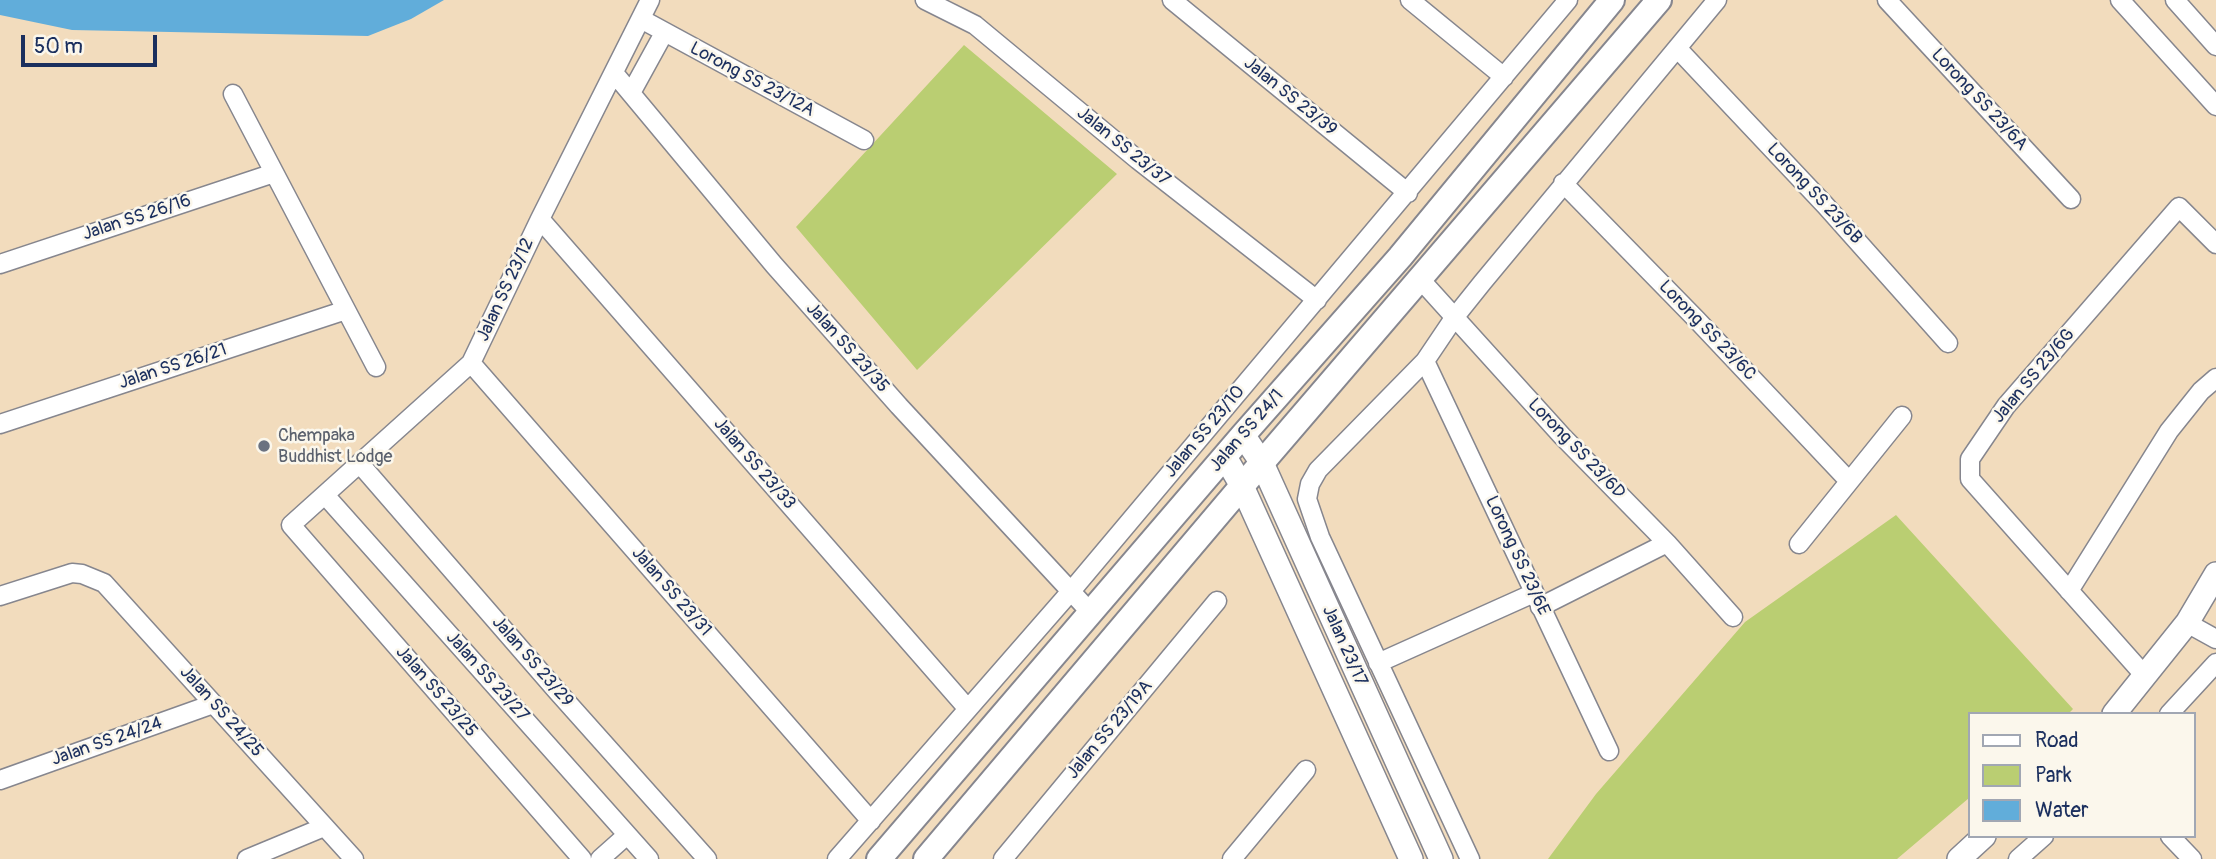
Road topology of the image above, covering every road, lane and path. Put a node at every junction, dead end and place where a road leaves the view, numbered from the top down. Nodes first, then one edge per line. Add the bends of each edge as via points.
1 (650, 0) edge
2 (925, 0) edge
3 (1172, 0) edge
4 (1410, 0) edge
5 (1568, 0) edge
6 (1612, 0) edge
7 (1659, 0) edge
8 (1717, 0) edge
9 (1887, 0) edge
10 (2120, 0) edge
11 (2175, 0) edge
12 (640, 19) junction
13 (664, 33) junction
14 (2216, 46) edge
15 (1676, 48) junction
16 (614, 73) junction
17 (1504, 77) junction
18 (631, 93) junction
19 (233, 94) dead end
20 (2216, 106) edge
21 (864, 140) dead end
22 (274, 173) junction
23 (1563, 183) junction
24 (1408, 193) junction
25 (2071, 199) dead end
26 (540, 219) junction
27 (2216, 244) edge
28 (0, 264) edge
29 (1420, 279) junction
30 (1317, 300) junction
31 (346, 310) junction
32 (1454, 318) junction
33 (1948, 343) dead end
34 (1426, 361) junction
35 (471, 363) junction
36 (376, 367) dead end
37 (2216, 377) edge
38 (1902, 416) dead end
39 (0, 424) edge
40 (1243, 435) junction
41 (1225, 457) junction
42 (1262, 463) junction
43 (360, 464) junction
44 (1849, 481) junction
45 (1242, 486) junction
46 (325, 495) junction
47 (291, 525) joint
48 (1667, 543) junction
49 (1799, 544) dead end
50 (2216, 575) edge
51 (1072, 590) junction
52 (2068, 591) junction
53 (0, 596) edge
54 (1537, 600) junction
55 (1217, 601) dead end
56 (1091, 613) junction
57 (1732, 617) dead end
58 (2187, 623) junction
59 (2216, 639) edge
60 (1378, 663) junction
61 (2216, 663) edge
62 (2145, 677) junction
63 (213, 704) junction
64 (968, 709) junction
65 (2116, 712) edge
66 (2171, 712) edge
67 (1609, 751) dead end
68 (1306, 770) dead end
69 (0, 779) edge
70 (871, 821) junction
71 (324, 827) junction
72 (627, 835) junction
73 (1982, 838) edge
74 (2042, 838) edge
75 (2172, 838) edge
76 (247, 859) edge
77 (354, 859) edge
78 (582, 859) edge
79 (600, 859) edge
80 (649, 859) edge
81 (707, 859) edge
82 (837, 859) edge
83 (879, 859) edge
84 (928, 859) edge
85 (1003, 859) edge
86 (1232, 859) edge
87 (1410, 859) edge
88 (1441, 859) edge
89 (1471, 859) edge
90 (1959, 859) edge
91 (2018, 859) edge
92 (2192, 859) edge

1 - 12 street, Jalan SS 23/12
2 - 30 street, Jalan SS 23/37 via 975,25
3 - 24 street, Jalan SS 23/39
4 - 17 street
5 - 17 street, Jalan SS 23/10
6 - 40 main road, Jalan SS 24/1 via 1400,257
7 - 29 main road, Jalan SS 24/1
8 - 15 street
9 - 25 street, Lorong SS 23/6A
10 - 20 street
11 - 14 street
12 - 13 street, Lorong SS 23/12A
12 - 16 street, Jalan SS 23/12
13 - 18 street
13 - 21 street, Lorong SS 23/12A
15 - 23 street
15 - 33 street, Lorong SS 23/6B
16 - 18 street, Jalan SS 23/35
16 - 26 street, Jalan SS 23/12
17 - 24 street, Jalan SS 23/10
18 - 51 street, Jalan SS 23/35 via 899,406
19 - 22 street
22 - 28 street, Jalan SS 26/16
22 - 31 street
23 - 32 street
23 - 44 street, Lorong SS 23/6C
24 - 30 street, Jalan SS 23/10
26 - 35 street, Jalan SS 23/12
26 - 64 street, Jalan SS 23/33
27 - 52 street, Jalan SS 23/6G via 2179,207 2006,406 1970,459 1970,479
29 - 32 street, Lorong SS 23/6D
29 - 42 main road, Jalan SS 24/1
30 - 51 street, Jalan SS 23/10
31 - 36 street
31 - 39 street, Jalan SS 26/21
32 - 34 street
32 - 48 street, Lorong SS 23/6D
34 - 54 street, Lorong SS 23/6E
34 - 60 street via 1318,470 1307,499
35 - 43 street, Jalan SS 23/12
35 - 70 street, Jalan SS 23/31
37 - 52 street via 2169,431
38 - 44 street
40 - 41 main road, Jalan SS 24/1
40 - 42 street, Jalan 23/17
41 - 45 street, Jalan 23/17
41 - 56 main road, Jalan SS 24/1
42 - 45 main road, Jalan SS 24/1
42 - 88 street, Jalan 23/17
43 - 46 street, Jalan SS 23/12
43 - 81 street, Jalan SS 23/29
44 - 49 street
45 - 84 main road, Jalan SS 24/1
45 - 87 street, Jalan 23/17
46 - 47 street, Jalan SS 23/12
46 - 72 street, Jalan SS 23/27
47 - 78 street, Jalan SS 23/25
48 - 54 street
48 - 57 street, Lorong SS 23/6D
50 - 58 street
51 - 56 street, Jalan SS 23/35
51 - 64 street, Jalan SS 23/10
52 - 62 street, Jalan SS 23/6G
53 - 63 street, Jalan SS 24/25 via 62,575 82,575 104,583
54 - 60 street
54 - 67 street, Lorong SS 23/6E
55 - 85 street, Jalan SS 23/19A
56 - 83 main road, Jalan SS 24/1
58 - 59 street
58 - 62 street
60 - 89 street
61 - 66 street
62 - 65 street
63 - 69 street, Jalan SS 24/24
63 - 71 street, Jalan SS 24/25
64 - 70 street, Jalan SS 23/10
68 - 86 street
70 - 82 street, Jalan SS 23/10
71 - 76 street
71 - 77 street, Jalan SS 24/25
72 - 79 street
72 - 80 street, Jalan SS 23/27
73 - 90 street
74 - 91 street
75 - 92 street

